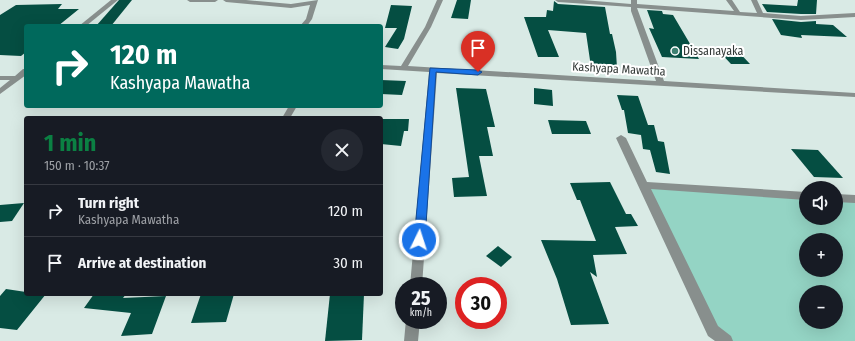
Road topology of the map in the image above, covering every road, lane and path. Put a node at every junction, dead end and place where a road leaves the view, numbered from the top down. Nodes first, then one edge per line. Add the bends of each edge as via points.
1 (115, 0) edge
2 (190, 0) edge
3 (215, 0) edge
4 (226, 0) edge
5 (440, 0) edge
6 (558, 0) edge
7 (729, 0) edge
8 (754, 0) edge
9 (315, 1) edge
10 (634, 3) edge
11 (738, 13) junction
12 (761, 15) junction
13 (855, 16) edge
14 (85, 24) edge
15 (305, 24) edge
16 (383, 67) edge
17 (403, 68) junction
18 (433, 70) junction
19 (24, 73) edge
20 (0, 78) edge
21 (17, 78) junction
22 (661, 83) junction
23 (0, 92) edge
24 (855, 95) edge
25 (621, 138) dead end
26 (643, 185) junction
27 (799, 196) edge
28 (843, 198) edge
29 (855, 199) edge
30 (417, 277) edge
31 (413, 329) edge
32 (412, 341) edge
33 (726, 341) edge

1 - 14 street
2 - 3 street
4 - 9 street via 291,6
5 - 17 street via 428,27
6 - 10 street
7 - 11 street
8 - 12 street
9 - 15 street
10 - 11 street
10 - 22 street via 634,11
11 - 12 street
12 - 13 street via 801,18
16 - 17 street, Kashyapa Mawatha
17 - 18 street, Kashyapa Mawatha
18 - 22 street, Kashyapa Mawatha
18 - 30 street
19 - 21 street
20 - 21 street
21 - 23 street
22 - 24 street, Kashyapa Mawatha
25 - 26 street
26 - 27 street
26 - 33 street via 713,331
28 - 29 street
31 - 32 street

